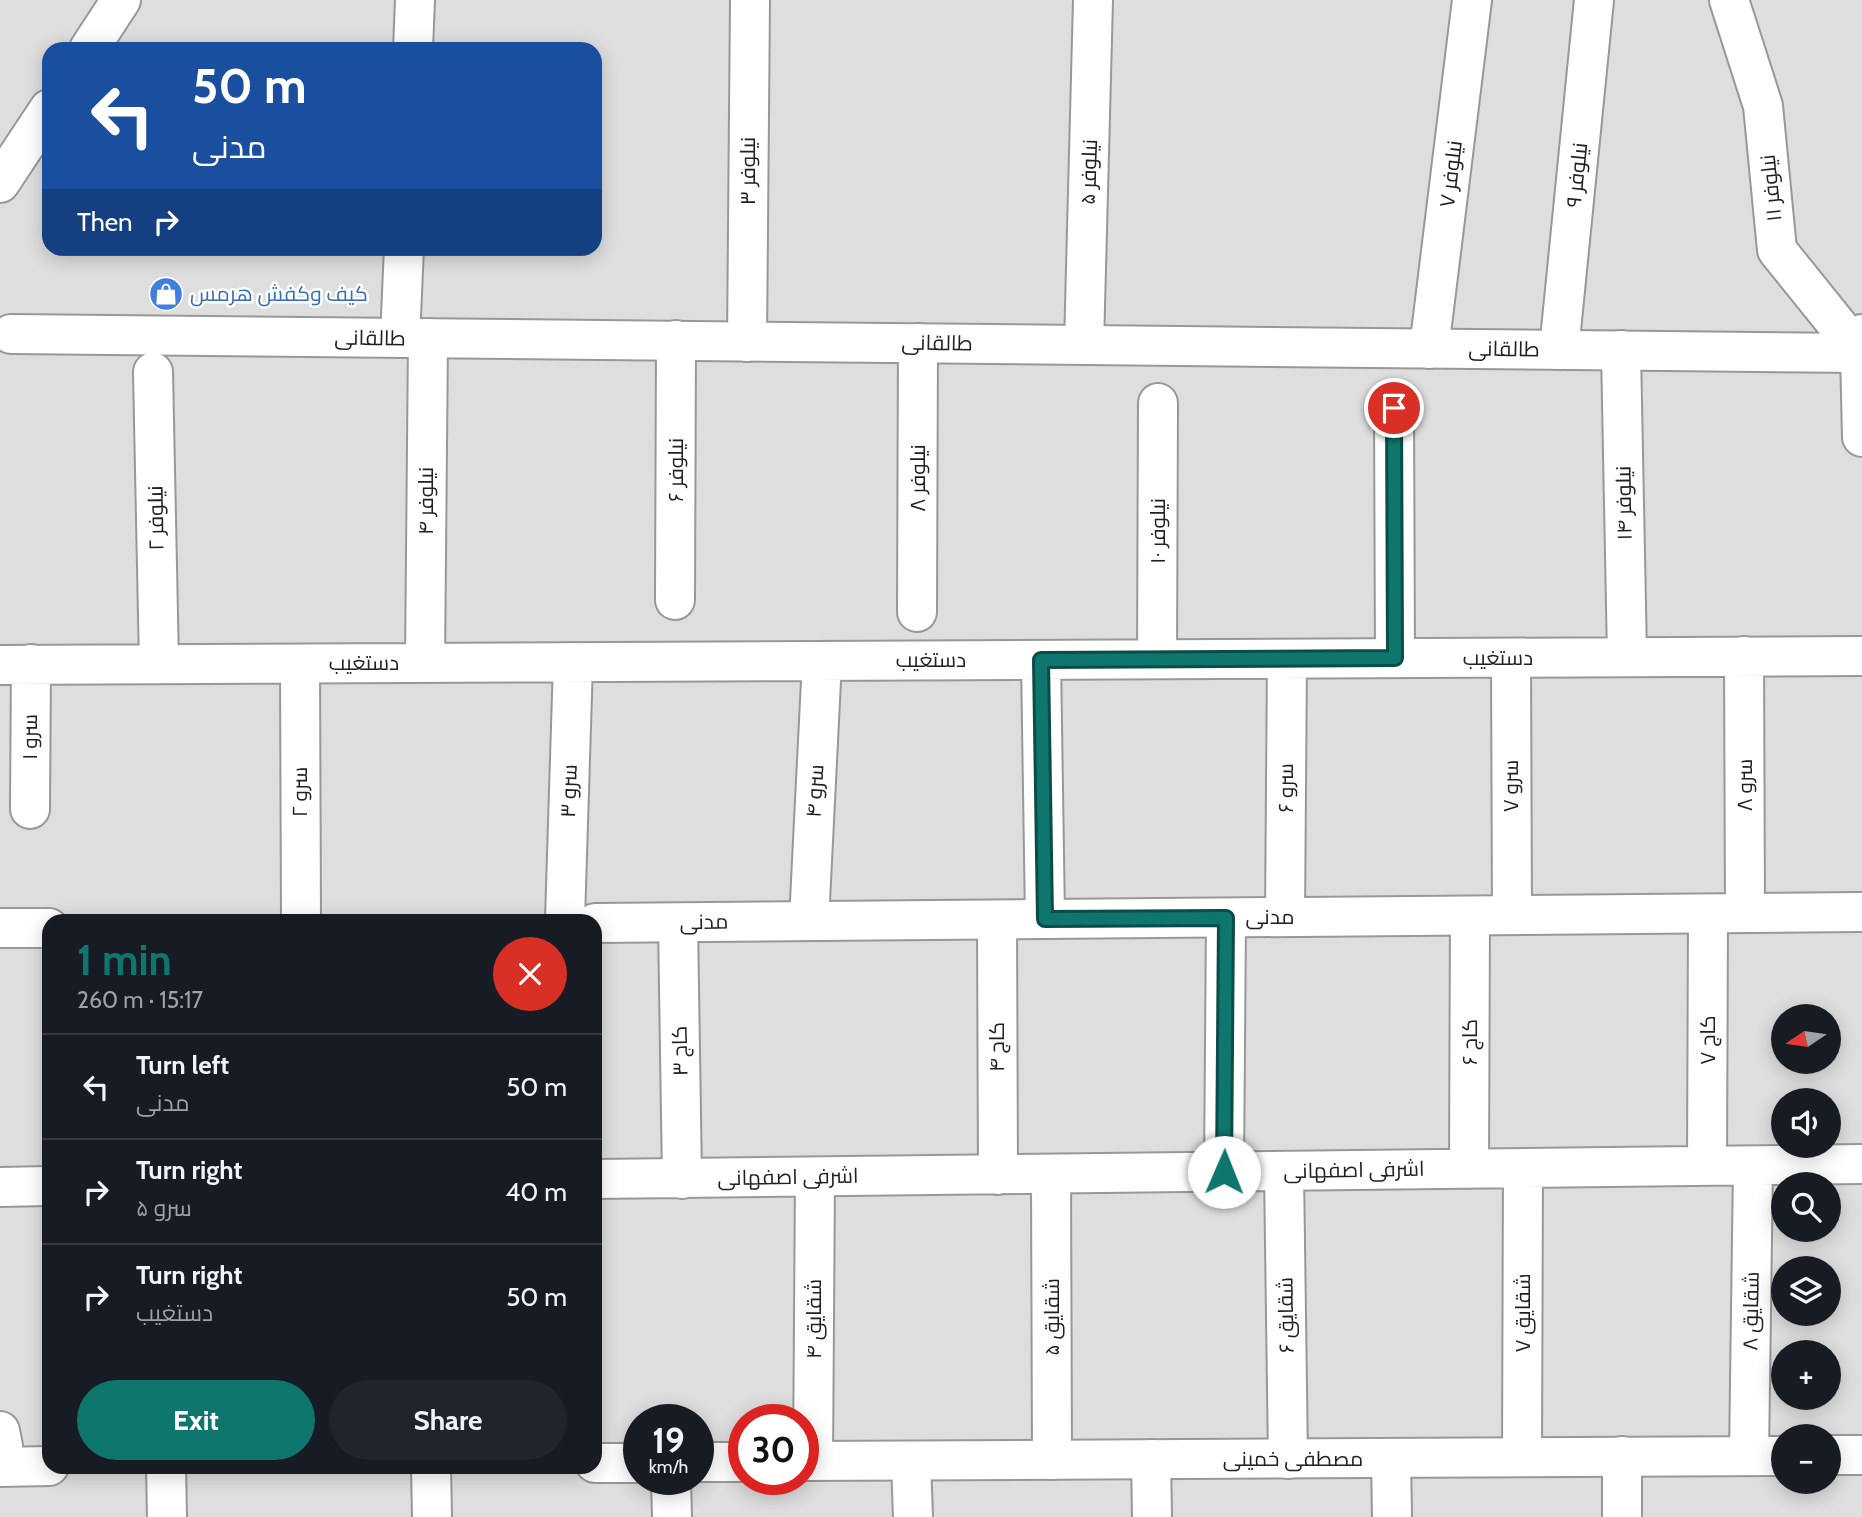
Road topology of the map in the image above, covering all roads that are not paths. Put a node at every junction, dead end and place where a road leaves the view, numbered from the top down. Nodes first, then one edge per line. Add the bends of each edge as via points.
1 (121, 0) edge
2 (415, 0) edge
3 (750, 0) edge
4 (1093, 0) edge
5 (1472, 0) edge
6 (1594, 0) edge
7 (1728, 0) edge
8 (94, 42) edge
9 (412, 42) edge
10 (42, 120) edge
11 (0, 183) edge
12 (405, 256) edge
13 (4, 336) edge
14 (414, 338) junction
15 (676, 341) junction
16 (747, 342) junction
17 (918, 343) junction
18 (1084, 345) junction
19 (1861, 346) edge
20 (1429, 349) junction
21 (1559, 350) junction
22 (1621, 350) junction
23 (153, 372) dead end
24 (1158, 403) dead end
25 (1394, 408) dead end
26 (1862, 437) edge
27 (675, 600) dead end
28 (917, 612) dead end
29 (1745, 656) junction
30 (1862, 656) edge
31 (1627, 657) junction
32 (1395, 658) junction
33 (1511, 658) junction
34 (1157, 659) junction
35 (1287, 659) junction
36 (1041, 660) junction
37 (822, 661) junction
38 (573, 662) junction
39 (425, 663) junction
40 (159, 664) junction
41 (300, 664) junction
42 (15, 665) edge
43 (30, 809) dead end
44 (1862, 912) edge
45 (1745, 913) junction
46 (301, 914) edge
47 (565, 914) edge
48 (1708, 914) junction
49 (1511, 915) junction
50 (1470, 916) junction
51 (1285, 917) junction
52 (1226, 918) junction
53 (1045, 919) junction
54 (997, 920) junction
55 (809, 921) junction
56 (602, 923) edge
57 (678, 923) junction
58 (42, 928) edge
59 (0, 929) edge
60 (1862, 1164) edge
61 (1707, 1166) junction
62 (1753, 1166) junction
63 (1523, 1168) junction
64 (1469, 1169) junction
65 (1284, 1171) junction
66 (1224, 1172) junction
67 (1051, 1174) junction
68 (998, 1175) junction
69 (815, 1177) junction
70 (602, 1179) edge
71 (682, 1179) junction
72 (42, 1186) edge
73 (0, 1187) edge
74 (809, 1404) edge
75 (0, 1431) edge
76 (1841, 1455) edge
77 (1862, 1455) edge
78 (1766, 1456) edge
79 (1522, 1457) junction
80 (1622, 1457) junction
81 (1391, 1458) junction
82 (1151, 1459) junction
83 (1288, 1459) junction
84 (1052, 1460) junction
85 (819, 1461) edge
86 (911, 1461) junction
87 (602, 1463) edge
88 (623, 1463) edge
89 (42, 1466) edge
90 (0, 1467) edge
91 (166, 1474) edge
92 (431, 1474) edge
93 (672, 1495) edge
94 (167, 1517) edge
95 (432, 1517) edge
96 (673, 1517) edge
97 (913, 1517) edge
98 (1152, 1517) edge
99 (1392, 1517) edge
100 (1622, 1517) edge

1 - 8 street
2 - 9 street
3 - 16 street, نیلوفر ۳
4 - 18 street, نیلوفر ۵
5 - 20 street, نیلوفر ۷
6 - 21 street, نیلوفر ۹
7 - 19 street, نیلوفر ۱۱ via 1763,106 1777,250
10 - 11 street
12 - 14 street, نیلوفر ۴
13 - 14 street, طالقانی
14 - 15 street, طالقانی
14 - 39 street, نیلوفر ۴
15 - 16 street, طالقانی
15 - 27 street, نیلوفر ۶
16 - 17 street, طالقانی
17 - 18 street, طالقانی
17 - 28 street, نیلوفر ۸
18 - 20 street, طالقانی
19 - 22 street, طالقانی
19 - 26 street
20 - 21 street, طالقانی
21 - 22 street, طالقانی
22 - 31 street, نیلوفر ۱۴
23 - 40 street, نیلوفر ۲
24 - 34 street, نیلوفر ۱۰
25 - 32 street
29 - 30 street, دستغیب
29 - 31 street, دستغیب
29 - 45 street, سرو ۸
31 - 33 street, دستغیب
32 - 33 street, دستغیب
32 - 35 street, دستغیب
33 - 49 street, سرو ۷
34 - 35 street, دستغیب
34 - 36 street, دستغیب
35 - 51 street, سرو ۶
36 - 37 street, دستغیب
36 - 53 street
37 - 38 street, دستغیب
37 - 55 street, سرو ۴
38 - 39 street, دستغیب
38 - 47 street, سرو ۳
39 - 41 street, دستغیب
40 - 41 street, دستغیب
40 - 42 street, دستغیب
41 - 46 street, سرو ۲
42 - 43 street, سرو ۱
44 - 45 street, مدنی
45 - 48 street, مدنی
48 - 49 street, مدنی
48 - 61 street, کاج ۷
49 - 50 street, مدنی
50 - 51 street, مدنی
50 - 64 street, کاج ۶
51 - 52 street, مدنی
52 - 53 street, مدنی
52 - 66 street
53 - 54 street, مدنی
54 - 55 street, مدنی
54 - 68 street, کاج ۴
55 - 57 street, مدنی
56 - 57 street, مدنی
57 - 71 street, کاج ۳
58 - 59 street
60 - 62 street, اشرفی اصفهانی
61 - 62 street, اشرفی اصفهانی
61 - 63 street, اشرفی اصفهانی
62 - 78 street, شقایق ۸
63 - 64 street, اشرفی اصفهانی
63 - 79 street, شقایق ۷
64 - 65 street, اشرفی اصفهانی
65 - 66 street, اشرفی اصفهانی
65 - 83 street, شقایق ۶
66 - 67 street, اشرفی اصفهانی
67 - 68 street, اشرفی اصفهانی
67 - 84 street, شقایق ۵
68 - 69 street, اشرفی اصفهانی
69 - 71 street, اشرفی اصفهانی
69 - 74 street, شقایق ۴
70 - 71 street, اشرفی اصفهانی
72 - 73 street
75 - 90 street
76 - 77 street
78 - 80 street, مصطفی خمینی
79 - 80 street, مصطفی خمینی
79 - 81 street, مصطفی خمینی
80 - 100 street
81 - 83 street, مصطفی خمینی
81 - 99 street
82 - 83 street, مصطفی خمینی
82 - 84 street, مصطفی خمینی
82 - 98 street
84 - 86 street, مصطفی خمینی
85 - 86 street, مصطفی خمینی
86 - 97 street
87 - 88 street
89 - 90 street
91 - 94 street
92 - 95 street
93 - 96 street

